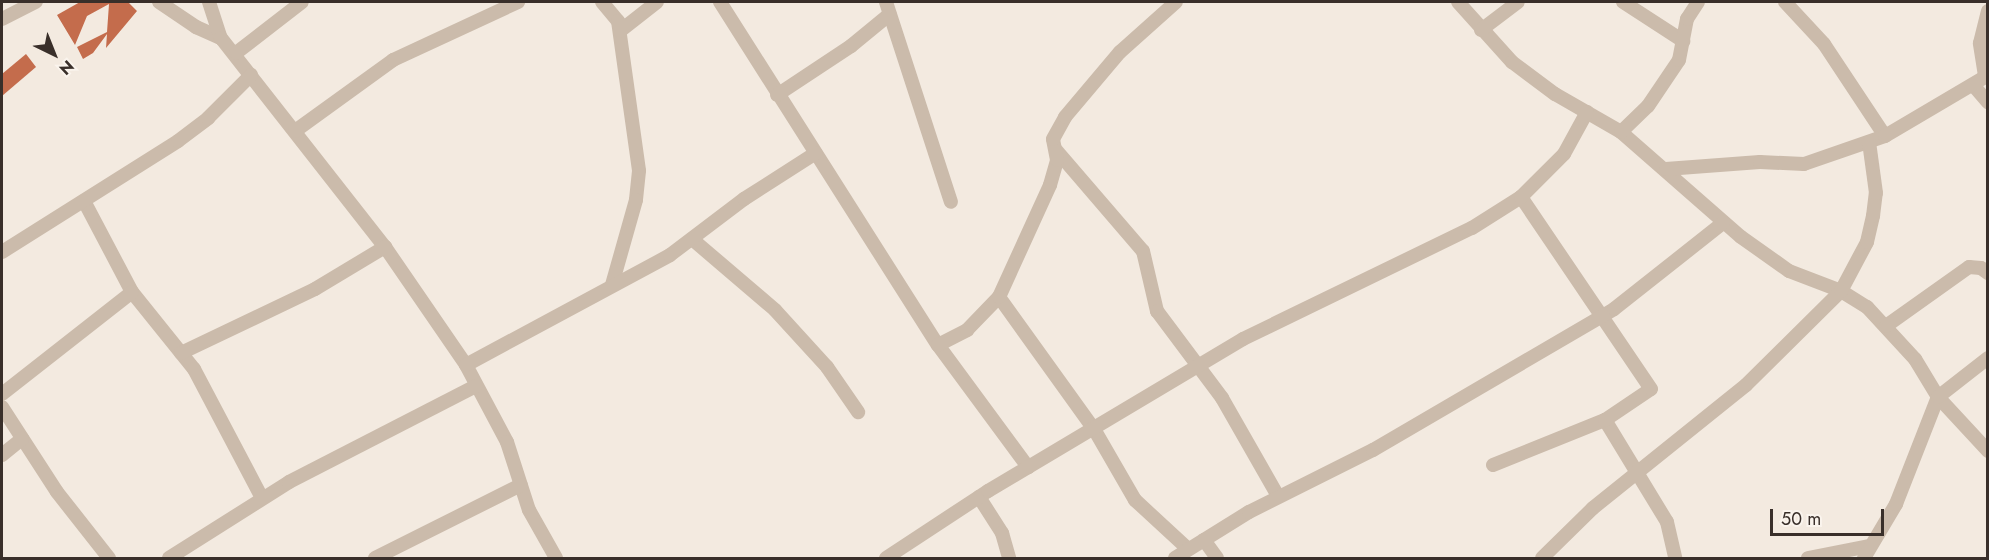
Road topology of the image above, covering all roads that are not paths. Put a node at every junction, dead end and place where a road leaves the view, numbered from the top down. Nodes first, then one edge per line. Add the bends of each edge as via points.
1 (36, 2) edge
2 (159, 2) edge
3 (209, 2) edge
4 (302, 2) edge
5 (518, 2) edge
6 (602, 2) edge
7 (657, 2) edge
8 (720, 2) edge
9 (1176, 2) edge
10 (1458, 2) edge
11 (1518, 2) edge
12 (1623, 2) edge
13 (1698, 2) edge
14 (1785, 2) edge
15 (888, 8) edge
16 (1988, 11) edge
17 (2, 20) edge
18 (1481, 30) junction
19 (620, 31) junction
20 (221, 38) junction
21 (1683, 41) junction
22 (236, 53) junction
23 (251, 75) junction
24 (1986, 76) edge
25 (1973, 85) junction
26 (777, 95) junction
27 (1988, 102) edge
28 (1587, 112) junction
29 (295, 131) junction
30 (1621, 132) junction
31 (1885, 136) junction
32 (1869, 142) junction
33 (1054, 149) junction
34 (816, 153) junction
35 (1666, 169) junction
36 (1521, 197) junction
37 (84, 201) junction
38 (951, 202) dead end
39 (1723, 223) junction
40 (692, 239) junction
41 (386, 247) junction
42 (2, 252) edge
43 (1988, 273) edge
44 (612, 285) junction
45 (1841, 291) junction
46 (132, 292) junction
47 (999, 297) junction
48 (1599, 317) junction
49 (1886, 326) junction
50 (939, 345) junction
51 (181, 353) junction
52 (1988, 358) edge
53 (466, 365) junction
54 (1197, 365) junction
55 (476, 386) junction
56 (2, 394) edge
57 (1938, 397) junction
58 (2, 407) edge
59 (858, 412) dead end
60 (1605, 420) junction
61 (1094, 429) junction
62 (22, 439) junction
63 (1988, 451) edge
64 (2, 455) edge
65 (1493, 465) dead end
66 (1028, 466) junction
67 (1635, 473) junction
68 (520, 485) junction
69 (1278, 496) junction
70 (979, 497) junction
71 (262, 498) junction
72 (1204, 540) junction
73 (1187, 548) junction
74 (1867, 552) edge
75 (109, 558) edge
76 (169, 558) edge
77 (375, 558) edge
78 (556, 558) edge
79 (886, 558) edge
80 (1009, 558) edge
81 (1175, 558) edge
82 (1217, 558) edge
83 (1542, 558) edge
84 (1675, 558) edge
85 (1808, 558) edge

1 - 17 street
2 - 20 street via 196,27
3 - 20 street
4 - 22 street
5 - 29 street via 393,60
6 - 19 street via 618,21
7 - 19 street
8 - 26 street
9 - 33 street via 1120,52 1081,95 1053,139
10 - 18 street
11 - 18 street
12 - 21 street
13 - 21 street via 1687,19
14 - 31 street via 1824,44
15 - 26 street via 851,46
15 - 38 street
16 - 24 street via 1980,43
18 - 28 street via 1512,62
19 - 44 street via 639,171 636,200
20 - 22 street
21 - 30 street via 1679,60 1663,85
22 - 23 street
23 - 29 street
23 - 37 street via 208,118
24 - 25 street
25 - 27 street
25 - 31 street
26 - 34 street
28 - 30 street
28 - 36 street via 1564,154
29 - 41 street
30 - 35 street
31 - 32 street
32 - 35 street via 1804,164 1761,162
32 - 45 street via 1876,192 1873,216 1867,242
33 - 47 street via 1057,160 1050,184
33 - 54 street via 1143,250 1157,311
34 - 40 street via 744,199
34 - 50 street
35 - 39 street
36 - 48 street
36 - 54 street via 1472,228 1292,312
37 - 42 street
37 - 46 street
39 - 45 street via 1789,271
39 - 48 street via 1648,286
40 - 44 street
40 - 59 street via 776,310 827,367
41 - 51 street via 315,290
41 - 53 street
43 - 49 street via 1969,267
44 - 53 street
45 - 49 street via 1868,307
45 - 67 street via 1746,385
46 - 51 street
46 - 56 street
47 - 50 street via 967,330
47 - 61 street
48 - 60 street via 1623,344 1650,389
48 - 69 street via 1373,450
49 - 57 street via 1915,359
50 - 66 street
51 - 71 street via 211,398
52 - 57 street
53 - 55 street
54 - 61 street
54 - 69 street via 1222,398
55 - 68 street via 507,442
55 - 71 street via 377,434
57 - 63 street
57 - 74 street via 1896,504
58 - 62 street
60 - 65 street
60 - 67 street
61 - 66 street
61 - 73 street via 1135,500
62 - 64 street
62 - 75 street via 57,492
66 - 70 street
67 - 83 street
67 - 84 street via 1667,522
68 - 77 street
68 - 78 street
69 - 72 street
70 - 79 street
70 - 80 street via 1002,532
71 - 76 street
72 - 73 street
72 - 82 street
73 - 81 street
74 - 85 street

